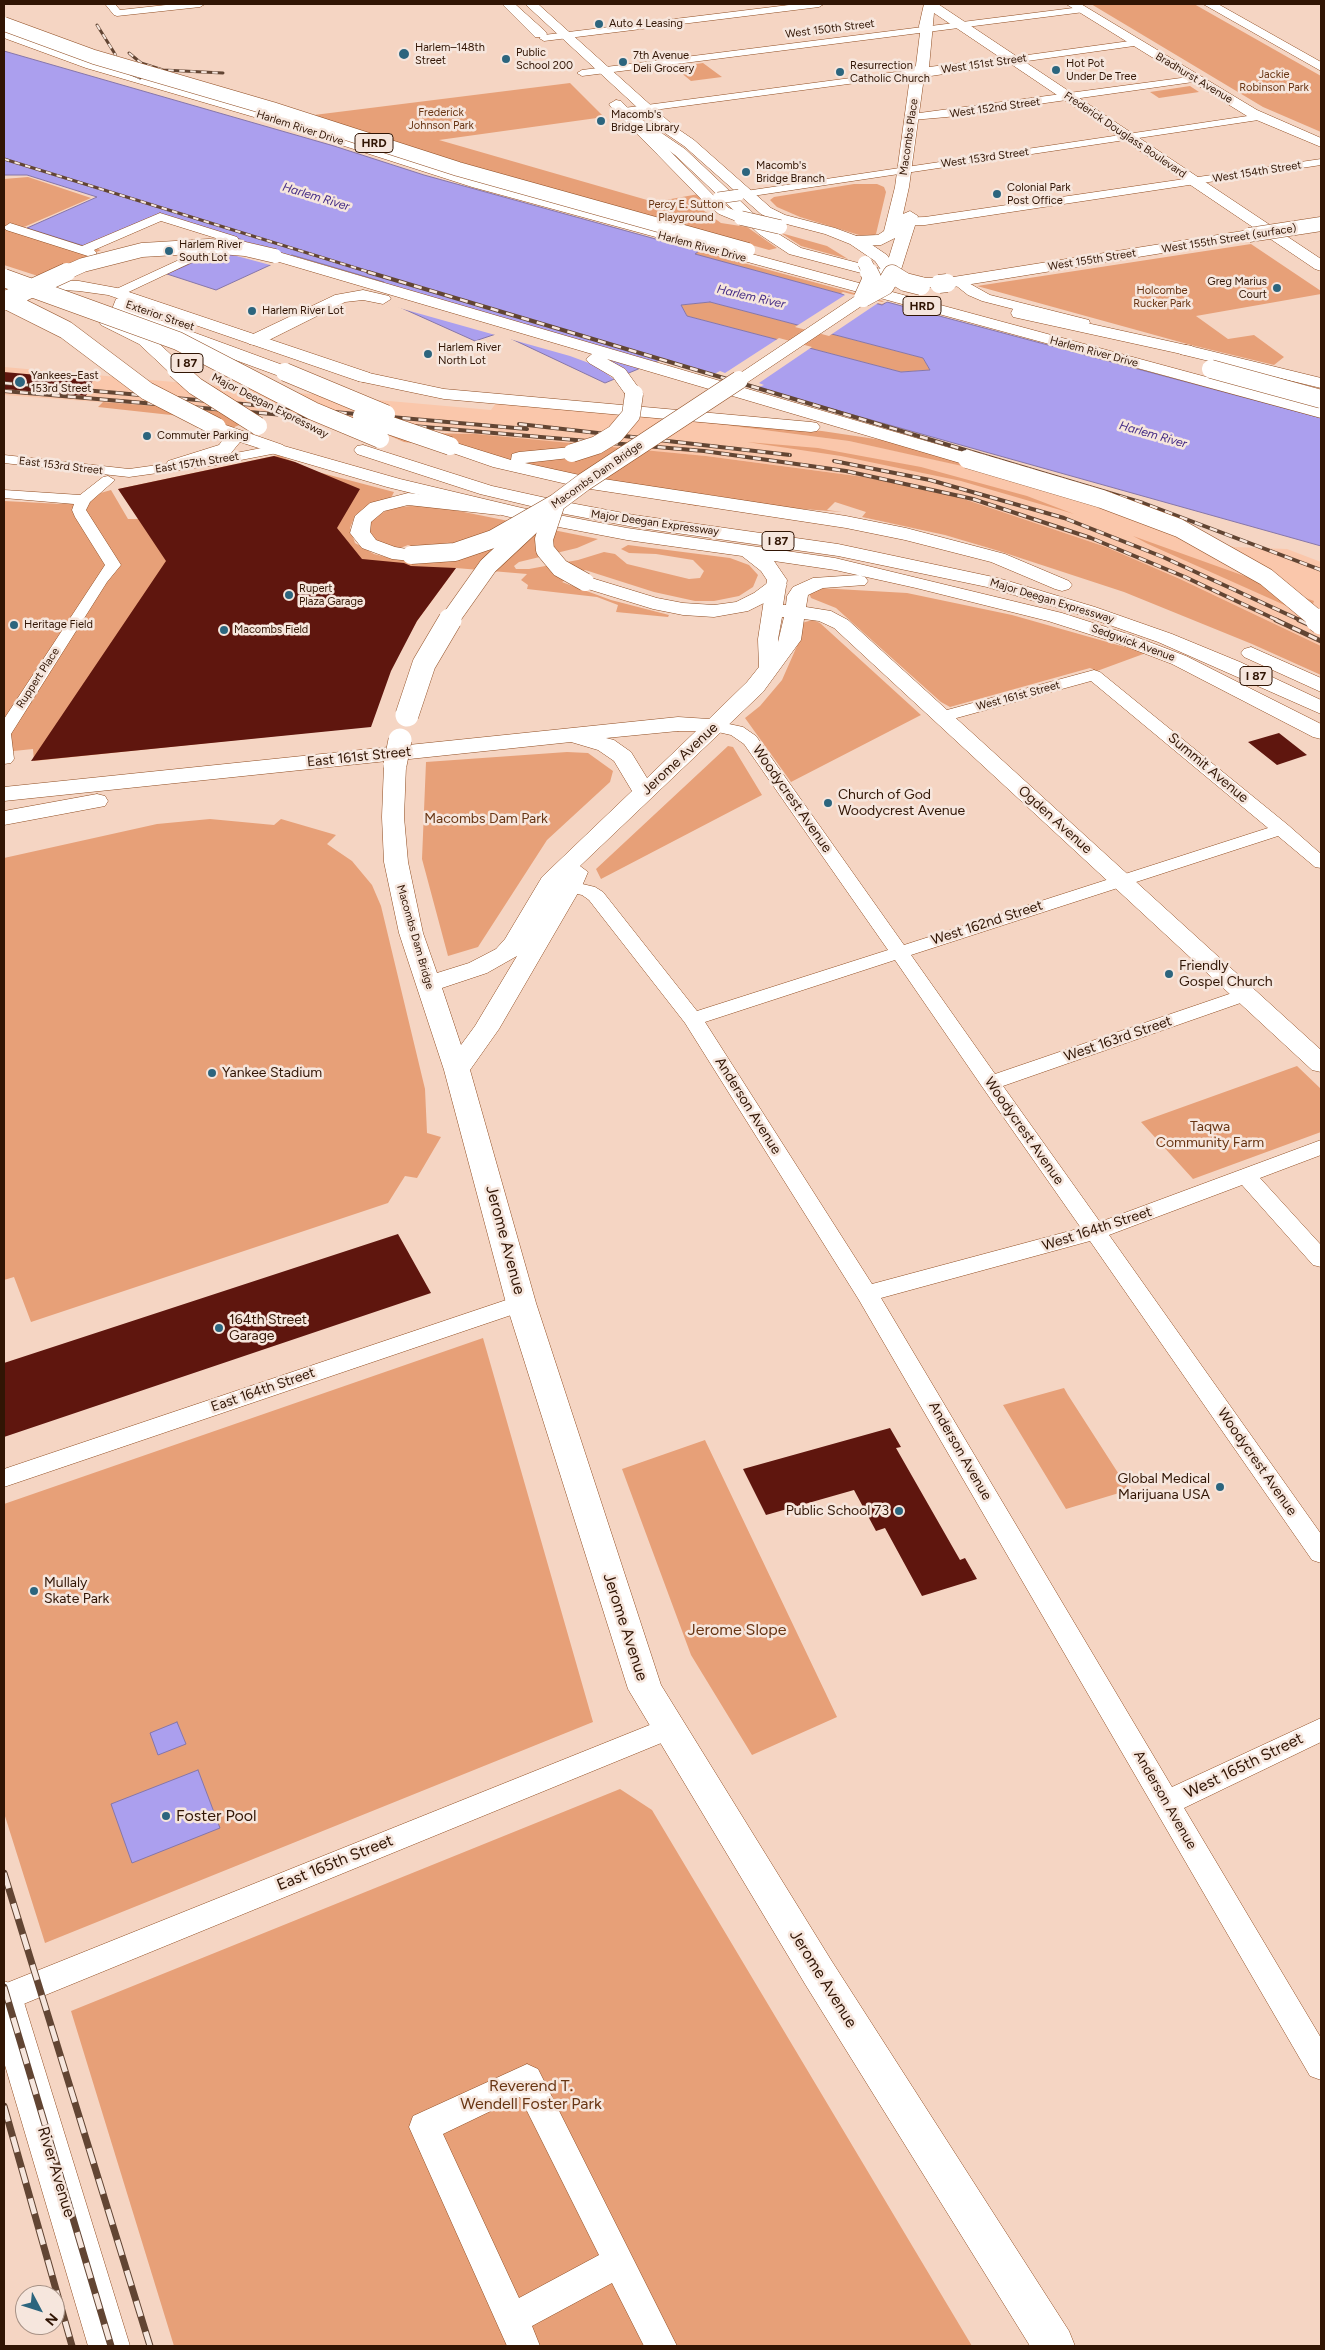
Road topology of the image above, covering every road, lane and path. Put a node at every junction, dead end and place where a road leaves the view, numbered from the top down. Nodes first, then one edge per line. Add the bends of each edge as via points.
1 (110, 4) edge
2 (200, 4) edge
3 (509, 4) edge
4 (532, 4) edge
5 (818, 4) edge
6 (930, 4) edge
7 (1209, 4) edge
8 (1077, 7) edge
9 (4, 24) edge
10 (961, 25) junction
11 (926, 29) junction
12 (4, 34) edge
13 (565, 35) junction
14 (544, 38) junction
15 (1137, 43) junction
16 (560, 53) dead end
17 (1014, 60) junction
18 (1321, 67) edge
19 (578, 69) joint
20 (604, 70) junction
21 (926, 72) junction
22 (1196, 79) junction
23 (931, 87) dead end
24 (1069, 97) junction
25 (646, 108) junction
26 (624, 111) junction
27 (923, 112) junction
28 (1261, 117) junction
29 (636, 122) junction
30 (670, 130) junction
31 (925, 132) dead end
32 (1130, 138) junction
33 (1321, 143) edge
34 (923, 149) dead end
35 (680, 152) junction
36 (663, 154) junction
37 (1321, 162) edge
38 (920, 168) junction
39 (904, 170) junction
40 (1194, 181) junction
41 (918, 185) dead end
42 (743, 194) junction
43 (714, 198) junction
44 (914, 202) dead end
45 (902, 222) junction
46 (1321, 224) edge
47 (10, 227) dead end
48 (1271, 232) junction
49 (856, 241) junction
50 (742, 253) junction
51 (865, 263) junction
52 (1321, 266) edge
53 (891, 277) junction
54 (4, 278) edge
55 (958, 281) junction
56 (8, 287) edge
57 (924, 292) junction
58 (123, 298) junction
59 (863, 298) junction
60 (4, 301) edge
61 (412, 304) junction
62 (256, 340) junction
63 (178, 341) junction
64 (1186, 350) junction
65 (1321, 383) edge
66 (1222, 386) junction
67 (1321, 399) edge
68 (1321, 406) edge
69 (1321, 413) edge
70 (228, 434) junction
71 (450, 446) junction
72 (928, 448) junction
73 (277, 449) junction
74 (473, 454) junction
75 (4, 459) edge
76 (175, 465) junction
77 (113, 476) junction
78 (584, 482) junction
79 (15, 490) edge
80 (432, 492) junction
81 (82, 500) junction
82 (556, 503) junction
83 (499, 509) junction
84 (747, 551) junction
85 (777, 585) junction
86 (1062, 585) junction
87 (961, 594) junction
88 (773, 610) junction
89 (795, 611) junction
90 (1321, 623) edge
91 (1179, 660) junction
92 (769, 666) junction
93 (1094, 675) joint
94 (1321, 686) edge
95 (1321, 708) edge
96 (942, 717) junction
97 (1321, 721) edge
98 (715, 726) junction
99 (403, 730) junction
100 (1321, 732) edge
101 (4, 734) edge
102 (574, 735) junction
103 (395, 768) junction
104 (5, 788) edge
105 (644, 792) junction
106 (78, 803) junction
107 (4, 818) edge
108 (1282, 829) junction
109 (1321, 863) edge
110 (1120, 880) junction
111 (560, 884) junction
112 (900, 952) junction
113 (427, 984) junction
114 (1245, 995) junction
115 (693, 1019) junction
116 (1321, 1064) edge
117 (457, 1070) junction
118 (990, 1083) junction
119 (1321, 1146) edge
120 (1246, 1176) junction
121 (1096, 1232) junction
122 (1321, 1259) edge
123 (867, 1294) junction
124 (521, 1302) junction
125 (4, 1478) edge
126 (1321, 1553) edge
127 (667, 1729) junction
128 (1321, 1729) edge
129 (1167, 1804) junction
130 (4, 1998) edge
131 (1321, 2066) edge
132 (619, 2262) junction
133 (517, 2333) edge
134 (109, 2346) edge
135 (661, 2346) edge
136 (1054, 2346) edge

1 - 2 street via 117,13
3 - 14 main road
4 - 13 main road
5 - 13 street
6 - 10 main road, Frederick Douglass Boulevard
6 - 11 main road, Macombs Place
7 - 18 main road
8 - 10 street, West 150th Street
8 - 15 main road, Bradhurst Avenue
9 - 50 main road, Harlem River Drive / HRD, bridge via 94,57
10 - 11 street, West 150th Street
10 - 17 main road, Frederick Douglass Boulevard
11 - 20 street, West 150th Street
11 - 21 main road, Macombs Place via 923,65
12 - 50 main road, Harlem River Drive / HRD via 91,65 449,176
13 - 14 street
13 - 20 main road
14 - 16 main road
15 - 17 street, West 151st Street
15 - 22 main road, Bradhurst Avenue
17 - 21 main road, West 151st Street
17 - 24 main road, Frederick Douglass Boulevard
19 - 20 street, West 150th Street
19 - 26 main road
20 - 25 main road
21 - 23 main road, Macombs Place
21 - 25 street, West 151st Street
21 - 27 main road, Macombs Place
22 - 24 street, West 152nd Street
22 - 28 main road, Bradhurst Avenue
24 - 27 street, West 152nd Street
24 - 32 main road, Frederick Douglass Boulevard
25 - 26 street, West 151st Street
25 - 30 main road
26 - 29 main road
27 - 31 main road, Macombs Place
27 - 39 main road, Macombs Place
28 - 32 street, West 153rd Street
28 - 33 main road, Bradhurst Avenue
29 - 35 main road
29 - 36 main road
30 - 35 main road via 680,144
30 - 42 main road via 689,143
32 - 38 street, West 153rd Street
32 - 40 main road, Frederick Douglass Boulevard
34 - 38 main road, Macombs Place
35 - 36 main road
35 - 55 main road, West 155th Street (surface) via 764,231 795,251 912,282
36 - 43 main road
37 - 40 street, West 154th Street
38 - 39 street, West 153rd Street
38 - 41 main road, Macombs Place
39 - 42 street, West 153rd Street
39 - 45 main road, Macombs Place
40 - 45 street, West 154th Street
40 - 48 main road, Frederick Douglass Boulevard
42 - 43 street, West 153rd Street, bridge
42 - 49 main road via 775,216
43 - 51 main road, bridge via 724,211 832,242
44 - 45 main road, Macombs Place
45 - 49 main road, Macombs Place via 884,239
45 - 53 main road, Macombs Place
46 - 48 main road, West 155th Street (surface)
46 - 57 main road, West 155th Street, bridge
47 - 58 street via 87,252 160,217 233,240
48 - 52 main road, Frederick Douglass Boulevard
48 - 55 main road, West 155th Street (surface)
49 - 53 main road via 876,253
50 - 57 main road, Harlem River Drive / HRD
50 - 66 main road, Harlem River Drive / HRD
51 - 53 main road, bridge
51 - 59 main road, bridge via 872,278
53 - 57 main road, West 155th Street
53 - 59 main road, West 155th Street, bridge
54 - 63 main road, Major Deegan Expressway / I 87, bridge
55 - 64 street, Harlem River Drive via 972,292 994,301
56 - 58 main road, Exterior Street via 89,303
56 - 80 main road, bridge via 132,332 151,344 195,386 258,426 311,451
56 - 95 main road, Major Deegan Expressway / I 87 via 145,344 301,423 364,450 468,484 560,508 855,553 991,582 1173,641
57 - 64 main road
57 - 67 main road, Harlem River Drive / HRD, bridge
58 - 62 main road, Exterior Street via 234,341 247,343
58 - 71 main road, bridge via 120,309 132,316 285,372 391,416
59 - 78 main road, Macombs Dam Bridge, bridge
60 - 61 main road, bridge via 117,259 199,250 256,256
60 - 70 main road, Major Deegan Expressway, bridge via 66,330 147,390
60 - 72 main road, bridge via 73,269 121,254 178,246 245,249
61 - 62 main road via 363,295 346,296
61 - 74 main road, bridge via 594,359 626,379 634,394 631,416 622,428 586,450 535,458
62 - 72 main road, Exterior Street via 364,377 444,394 807,426
63 - 71 main road, bridge via 211,348 380,423
63 - 86 main road, Major Deegan Expressway / I 87, bridge via 321,414 380,439 468,468 632,505 862,538 973,561
64 - 65 main road, Harlem River Drive
66 - 68 main road
66 - 69 main road, Harlem River Drive / HRD
70 - 73 main road, Major Deegan Expressway
70 - 76 main road via 229,445 218,452
71 - 74 main road
72 - 90 main road, bridge via 1102,499 1178,528 1250,566
73 - 76 street, East 157th Street
73 - 80 main road, Major Deegan Expressway
74 - 78 main road
75 - 77 street, East 153rd Street
76 - 77 street, East 157th Street
77 - 81 street
78 - 82 main road, Macombs Dam Bridge, bridge
78 - 86 main road via 846,522 928,539 998,558
79 - 81 street
80 - 83 main road, Major Deegan Expressway
81 - 101 street, Ruppert Place via 79,510 82,517 113,565 100,580
82 - 83 main road, bridge via 475,547 444,554 411,556 392,553 369,544 360,532 362,520 377,507 408,499
82 - 85 main road, bridge via 544,539 545,550 560,568 585,582 645,601 704,611 741,607
82 - 99 main road, Macombs Dam Bridge, bridge via 499,555 459,604 424,664
83 - 84 main road, Major Deegan Expressway via 596,529
84 - 85 main road via 769,567
84 - 87 main road, Major Deegan Expressway via 860,569
85 - 88 main road
86 - 94 main road, Major Deegan Expressway / I 87 via 1211,636
87 - 89 main road, Jerome Avenue via 882,583 825,581 800,591
87 - 91 main road, Sedgwick Avenue via 1079,624
88 - 89 main road, Ogden Avenue
88 - 92 main road via 768,639
89 - 92 main road, Jerome Avenue via 791,640
89 - 96 main road, Ogden Avenue via 824,615 841,624
91 - 97 main road via 1223,676
91 - 100 main road, Sedgwick Avenue
92 - 98 main road, Jerome Avenue via 755,687
93 - 96 street, West 161st Street
93 - 108 street, Summit Avenue
96 - 110 main road, Ogden Avenue
98 - 102 main road, East 161st Street via 678,724
98 - 105 main road, Jerome Avenue
98 - 112 street, Woodycrest Avenue via 737,731 750,740
99 - 103 main road, Macombs Dam Bridge, bridge
99 - 104 main road, East 161st Street
101 - 104 street, Ruppert Place
102 - 104 main road, East 161st Street
102 - 105 main road via 606,745 624,756
103 - 106 main road, East 161st Street
103 - 113 main road, Macombs Dam Bridge via 393,817 396,862 411,933
104 - 106 main road
105 - 111 main road, Jerome Avenue via 586,848
106 - 107 main road, East 161st Street
108 - 109 street, Summit Avenue
108 - 110 street, West 162nd Street
110 - 112 street, West 162nd Street
110 - 114 main road, Ogden Avenue
111 - 113 main road, Jerome Avenue via 505,954 478,968
111 - 115 street, Anderson Avenue via 592,893 602,902
111 - 117 main road, Jerome Avenue via 486,1029
112 - 115 street, West 162nd Street
112 - 118 street, Woodycrest Avenue
113 - 117 main road, Macombs Dam Bridge
114 - 116 main road, Ogden Avenue
114 - 118 street, West 163rd Street
115 - 123 street, Anderson Avenue
117 - 124 main road, Jerome Avenue
118 - 121 street, Woodycrest Avenue
119 - 120 street, West 164th Street
120 - 121 street, West 164th Street
120 - 122 street
121 - 123 street, West 164th Street
121 - 126 street, Woodycrest Avenue
123 - 129 street, Anderson Avenue
124 - 125 street, East 164th Street
124 - 127 main road, Jerome Avenue via 645,1689
127 - 130 street, East 165th Street
127 - 136 main road, Jerome Avenue
128 - 129 street, West 165th Street
129 - 131 street, Anderson Avenue
130 - 134 main road, River Avenue
132 - 133 street
132 - 133 street via 527,2078 424,2126
132 - 135 street

